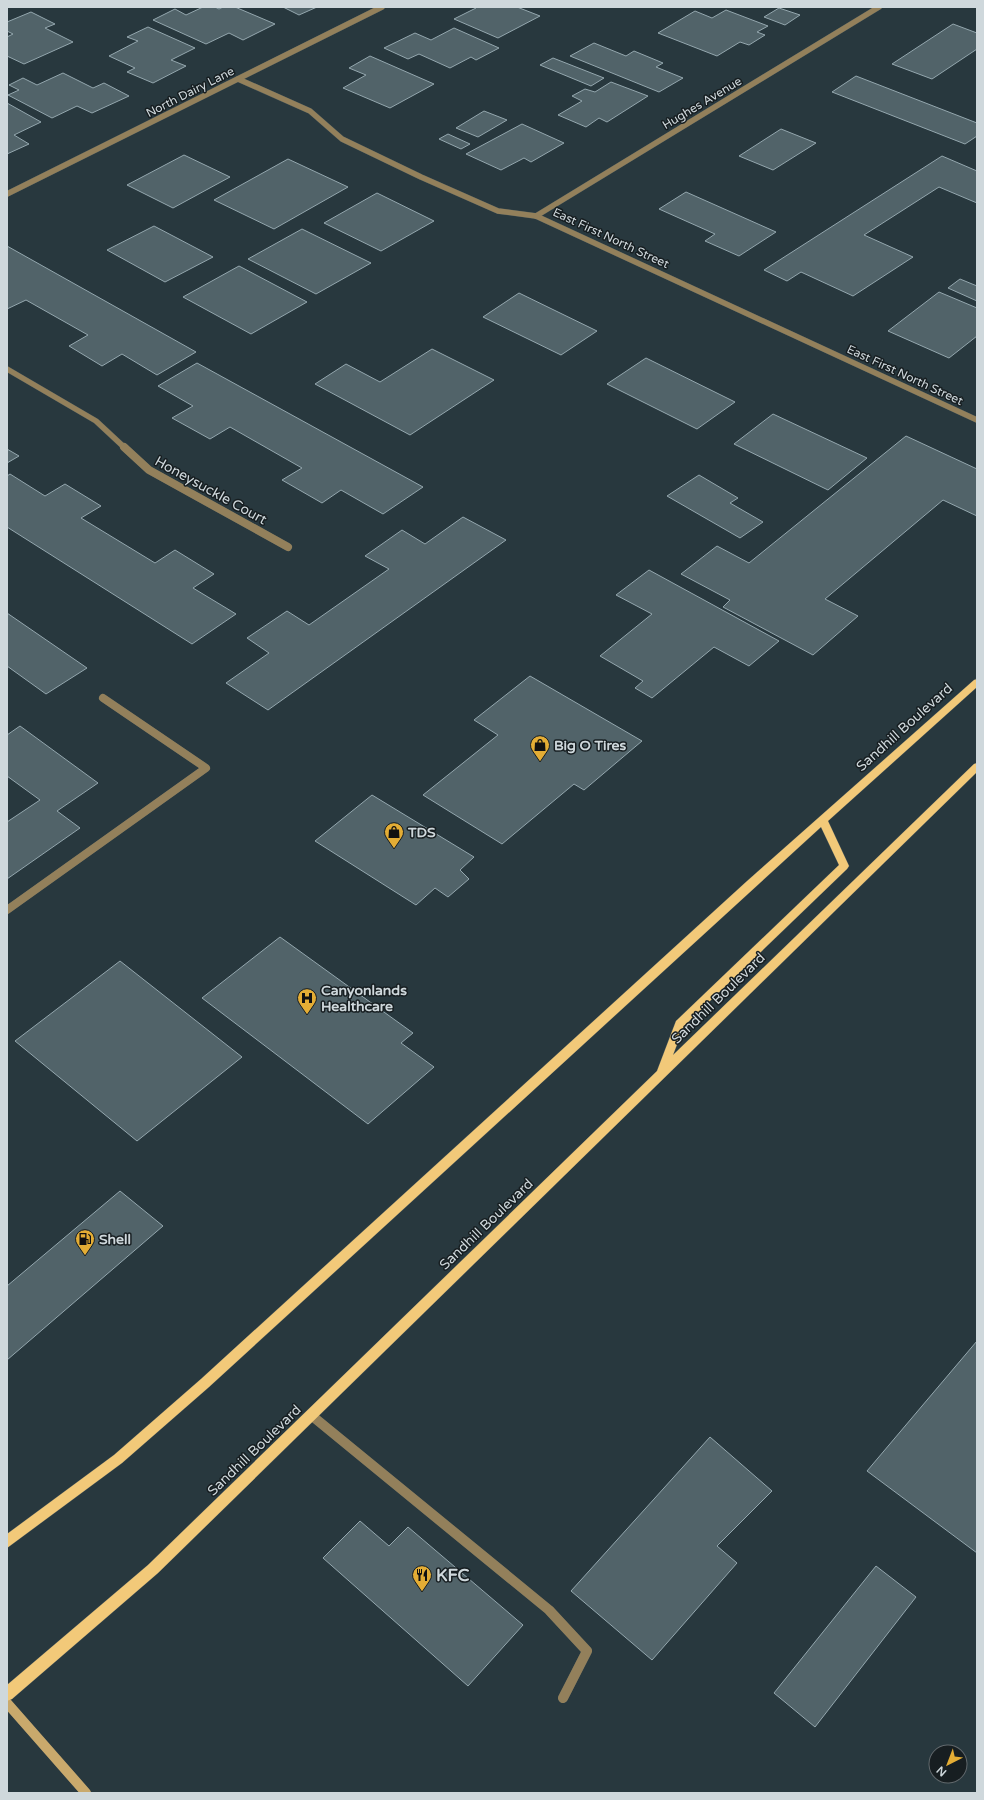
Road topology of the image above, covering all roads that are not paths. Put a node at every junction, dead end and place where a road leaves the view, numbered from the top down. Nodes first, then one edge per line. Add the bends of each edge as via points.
1 (382, 7) edge
2 (879, 7) edge
3 (238, 79) junction
4 (7, 194) edge
5 (536, 216) junction
6 (7, 369) edge
7 (977, 420) edge
8 (288, 547) dead end
9 (977, 682) edge
10 (104, 698) dead end
11 (977, 766) edge
12 (823, 821) junction
13 (7, 910) edge
14 (660, 1075) junction
15 (311, 1415) junction
16 (7, 1542) edge
17 (7, 1694) edge
18 (563, 1698) dead end
19 (7, 1703) edge
20 (86, 1793) edge

1 - 3 street, North Dairy Lane
2 - 5 street, Hughes Avenue
3 - 4 street, North Dairy Lane
3 - 5 street, East First North Street via 310,111 342,139 421,177 498,211
5 - 7 street, East First North Street
6 - 8 street, Honeysuckle Court via 96,422 149,470
9 - 12 main road, Sandhill Boulevard
10 - 13 street via 206,768
11 - 14 main road, Sandhill Boulevard
12 - 14 main road via 844,866 680,1024
12 - 16 main road, Sandhill Boulevard via 118,1459
14 - 15 main road, Sandhill Boulevard
15 - 17 main road, Sandhill Boulevard via 153,1569
15 - 18 street via 549,1610 587,1651
19 - 20 street

